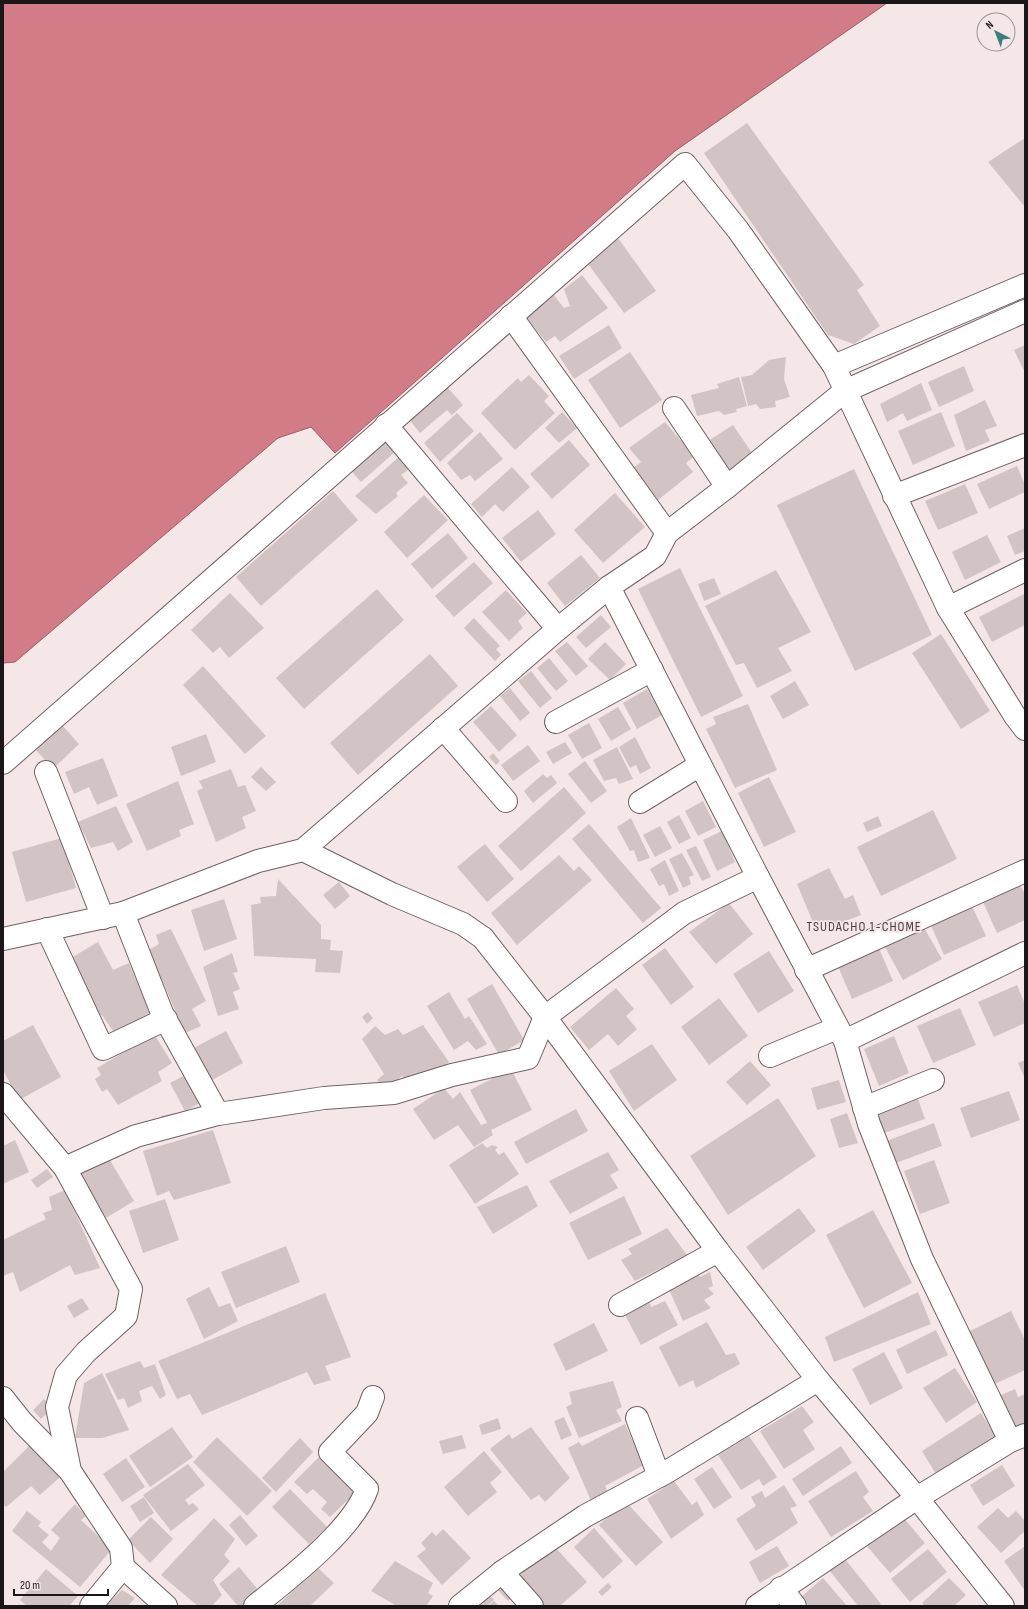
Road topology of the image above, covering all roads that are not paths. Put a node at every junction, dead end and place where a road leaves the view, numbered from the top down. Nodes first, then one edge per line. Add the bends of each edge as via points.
1 (1025, 285) edge
2 (1025, 311) edge
3 (511, 316) junction
4 (834, 366) junction
5 (845, 392) junction
6 (674, 408) dead end
7 (386, 425) junction
8 (1025, 445) edge
9 (727, 487) junction
10 (894, 496) junction
11 (667, 533) junction
12 (1025, 570) edge
13 (609, 587) junction
14 (948, 608) junction
15 (558, 630) junction
16 (652, 670) junction
17 (1022, 719) edge
18 (556, 722) dead end
19 (443, 728) junction
20 (3, 763) edge
21 (700, 765) junction
22 (46, 772) dead end
23 (506, 801) dead end
24 (640, 802) dead end
25 (303, 850) junction
26 (1025, 871) edge
27 (758, 877) junction
28 (113, 916) junction
29 (46, 930) junction
30 (3, 939) edge
31 (1025, 953) edge
32 (806, 970) junction
33 (545, 1017) junction
34 (166, 1019) junction
35 (841, 1035) junction
36 (770, 1056) dead end
37 (933, 1080) dead end
38 (3, 1094) edge
39 (864, 1108) junction
40 (218, 1114) junction
41 (65, 1168) junction
42 (718, 1251) junction
43 (620, 1305) dead end
44 (818, 1380) junction
45 (373, 1397) dead end
46 (3, 1398) edge
47 (637, 1418) dead end
48 (1018, 1438) edge
49 (70, 1471) junction
50 (659, 1476) junction
51 (917, 1498) junction
52 (123, 1567) junction
53 (502, 1572) junction
54 (781, 1588) junction
55 (91, 1606) edge
56 (166, 1606) edge
57 (255, 1606) edge
58 (460, 1606) edge
59 (532, 1606) edge
60 (757, 1606) edge
61 (795, 1606) edge
62 (1003, 1606) edge

1 - 4 street
2 - 5 street
3 - 4 street via 685,164 738,230
3 - 7 street
3 - 11 street
4 - 5 street
5 - 9 street
5 - 10 street
6 - 9 street
7 - 15 street
7 - 20 street
8 - 10 street
9 - 11 street
10 - 14 street
11 - 13 street via 655,556
12 - 14 street
13 - 15 street
13 - 16 street
14 - 17 street
15 - 19 street
16 - 18 street
16 - 21 street
19 - 23 street
19 - 25 street
21 - 24 street
21 - 27 street
22 - 28 street
25 - 28 street via 258,861
25 - 33 street via 392,894 463,924 483,938
26 - 32 street
27 - 32 street
27 - 33 street via 684,913
28 - 29 street
28 - 34 street
29 - 30 street
29 - 34 street via 103,1049
31 - 35 street
32 - 35 street
33 - 40 street via 528,1058 452,1075 394,1093 324,1098
33 - 42 street
34 - 40 street
35 - 36 street
35 - 39 street
37 - 39 street
38 - 41 street
39 - 48 street via 922,1259
40 - 41 street via 136,1136
41 - 49 street via 131,1289 126,1316 86,1352 66,1375 57,1407
42 - 43 street
42 - 44 street
44 - 50 street
44 - 51 street
45 - 57 street via 367,1413 330,1452 367,1490 363,1501 300,1570
46 - 49 street via 22,1422
47 - 50 street
48 - 51 street
49 - 52 street via 121,1548
50 - 53 street via 586,1516
51 - 54 street
51 - 62 street
52 - 55 street
52 - 56 street
53 - 58 street
53 - 59 street
54 - 60 street
54 - 61 street

